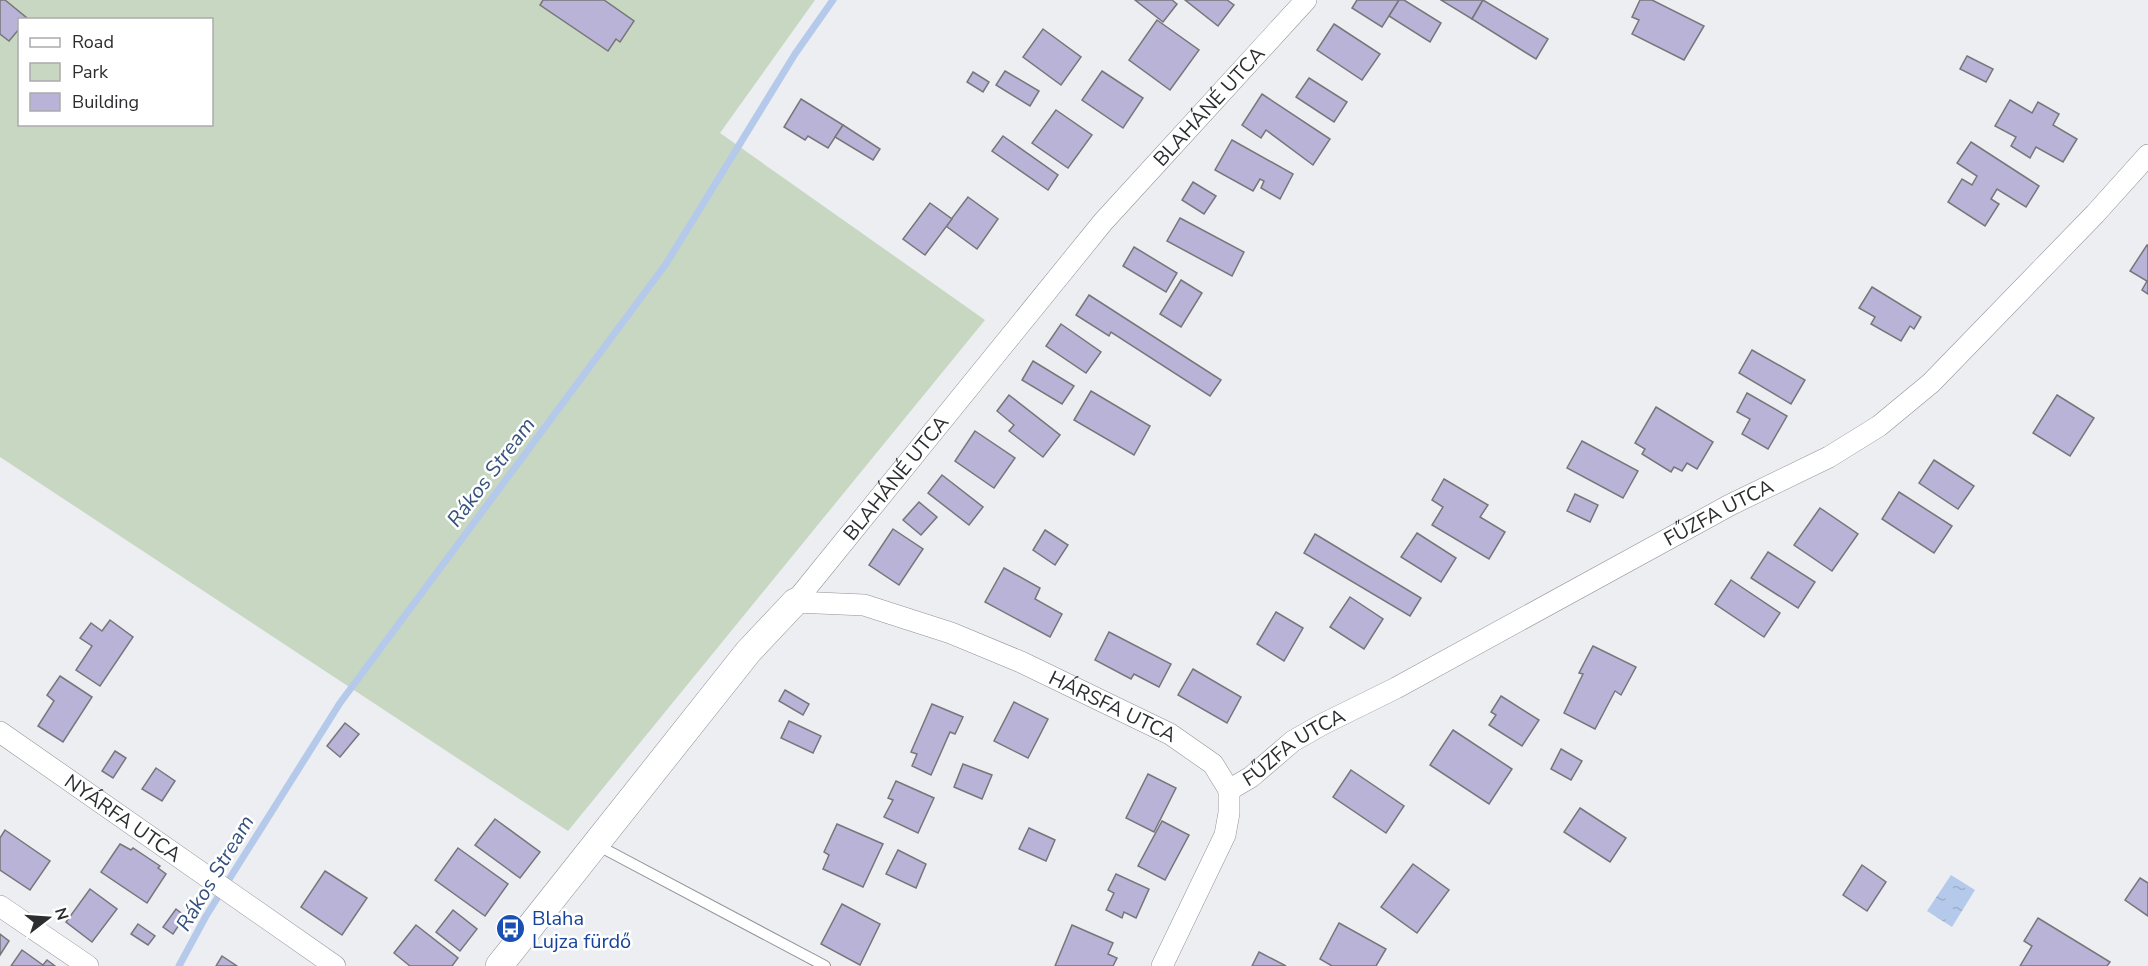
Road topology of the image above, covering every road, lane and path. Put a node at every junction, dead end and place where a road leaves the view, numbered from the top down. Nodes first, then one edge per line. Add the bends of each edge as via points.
1 (1306, 0) edge
2 (2148, 155) edge
3 (795, 602) junction
4 (0, 732) edge
5 (1228, 790) junction
6 (594, 843) junction
7 (0, 906) edge
8 (88, 966) edge
9 (335, 966) edge
10 (499, 966) edge
11 (825, 966) edge
12 (1162, 966) edge

1 - 3 street, BLAHÁNÉ UTCA via 1103,222
2 - 5 street, FŰZFA UTCA via 2096,214 1931,382 1879,426 1829,457 1730,505 1323,724 1293,741 1251,777
3 - 5 street, HÁRSFA UTCA via 864,605 951,633 1021,662 1179,739 1213,764
3 - 6 street, BLAHÁNÉ UTCA via 748,651
4 - 9 street, NYÁRFA UTCA
5 - 12 street via 1225,835
6 - 10 street, BLAHÁNÉ UTCA
6 - 11 lane
7 - 8 street

